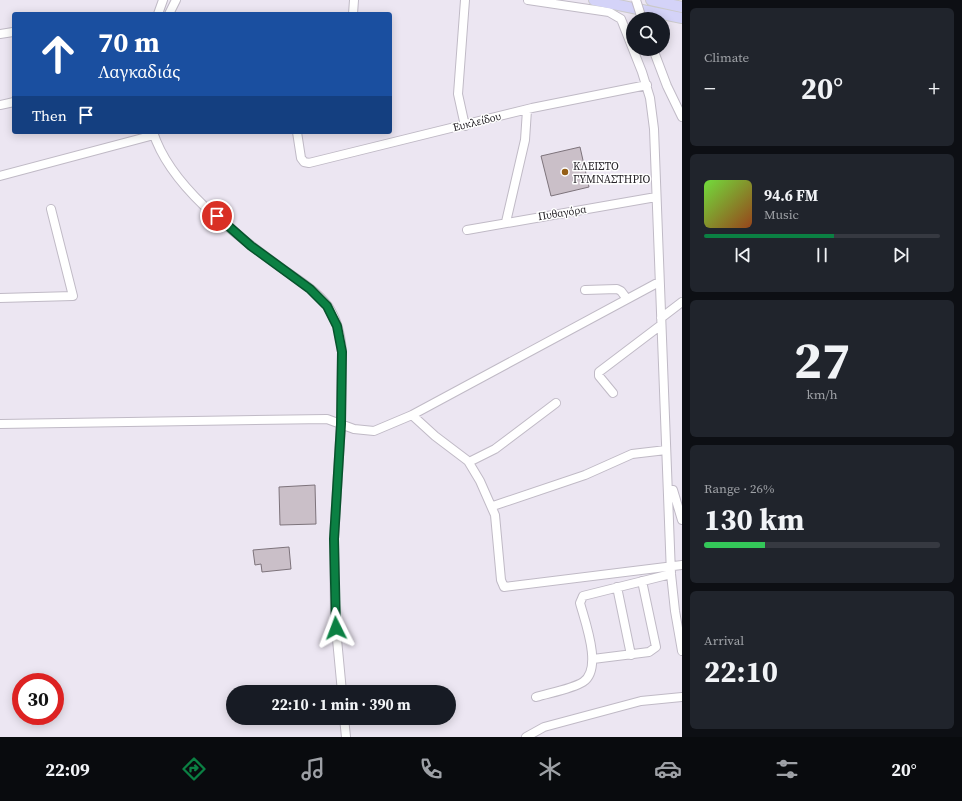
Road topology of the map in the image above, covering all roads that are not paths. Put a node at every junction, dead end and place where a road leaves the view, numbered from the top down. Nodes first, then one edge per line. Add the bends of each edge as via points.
1 (163, 0) edge
2 (176, 0) edge
3 (354, 0) edge
4 (465, 0) edge
5 (528, 0) edge
6 (594, 0) edge
7 (636, 0) edge
8 (651, 0) edge
9 (682, 7) edge
10 (159, 12) edge
11 (170, 12) edge
12 (353, 12) edge
13 (640, 12) edge
14 (682, 18) edge
15 (12, 32) edge
16 (0, 34) edge
17 (656, 56) edge
18 (647, 85) junction
19 (12, 102) edge
20 (1, 103) edge
21 (527, 110) junction
22 (682, 117) edge
23 (465, 126) junction
24 (149, 134) edge
25 (153, 134) edge
26 (297, 134) edge
27 (0, 176) edge
28 (656, 197) junction
29 (51, 209) dead end
30 (506, 222) junction
31 (467, 230) dead end
32 (659, 282) junction
33 (585, 290) dead end
34 (0, 298) edge
35 (627, 299) junction
36 (682, 302) edge
37 (661, 322) junction
38 (614, 393) dead end
39 (556, 403) dead end
40 (412, 416) junction
41 (0, 424) edge
42 (341, 424) junction
43 (666, 450) junction
44 (469, 462) junction
45 (682, 488) edge
46 (670, 491) junction
47 (493, 506) junction
48 (682, 520) edge
49 (682, 565) edge
50 (671, 570) junction
51 (642, 581) junction
52 (617, 587) junction
53 (682, 651) edge
54 (631, 654) junction
55 (593, 659) junction
56 (341, 685) edge
57 (536, 697) dead end
58 (682, 697) edge
59 (345, 725) edge
60 (346, 737) edge
61 (526, 737) edge

1 - 10 street
2 - 11 street
3 - 12 street
4 - 23 street via 458,94
5 - 18 street via 615,14 624,25
6 - 14 main road
7 - 13 street, bridge
8 - 9 main road
15 - 16 street
17 - 22 street
18 - 21 street, Ευκλείδου
18 - 28 street via 653,110
19 - 20 street
21 - 23 street, Ευκλείδου
21 - 30 street via 525,140
23 - 26 street, Ευκλείδου via 309,163 301,158
24 - 27 street
25 - 42 street via 164,157 192,193 251,246 310,289 330,309 341,340
28 - 30 street, Πυθαγόρα
28 - 32 street
29 - 34 street via 73,296
30 - 31 street, Πυθαγόρα
32 - 35 street
32 - 37 street
33 - 35 street via 617,289
35 - 40 street
36 - 37 street
37 - 38 street via 599,372 599,376
37 - 43 street
39 - 44 street via 495,449
40 - 42 street via 374,431 354,429
40 - 44 street
41 - 42 street via 327,419
42 - 56 street via 334,539 335,618
43 - 46 street
43 - 47 street via 632,454 585,475
44 - 47 street
45 - 46 street
46 - 48 street
46 - 50 street
47 - 50 street via 501,580 506,588 567,578
49 - 50 street
50 - 51 street
50 - 53 street
51 - 52 street
51 - 54 street via 656,647 649,652
52 - 54 street
52 - 55 street via 586,594 580,600
54 - 55 street
55 - 57 street via 590,674 582,683
58 - 61 street via 634,703 544,727
59 - 60 street

